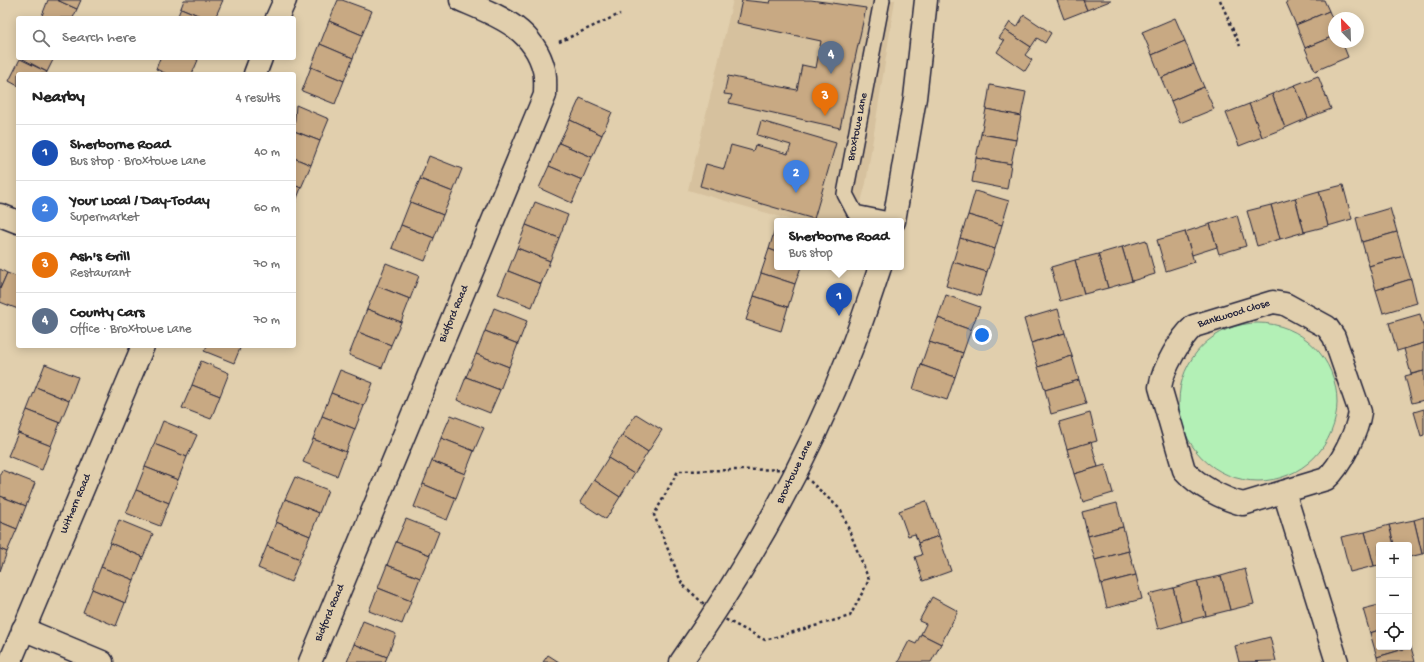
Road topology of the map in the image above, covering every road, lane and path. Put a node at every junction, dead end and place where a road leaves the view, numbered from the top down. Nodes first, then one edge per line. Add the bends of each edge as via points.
1 (285, 0) edge
2 (460, 0) edge
3 (882, 0) edge
4 (926, 0) edge
5 (1220, 0) edge
6 (620, 14) dead end
7 (279, 16) edge
8 (1240, 46) dead end
9 (538, 51) junction
10 (260, 60) edge
11 (256, 72) edge
12 (0, 214) edge
13 (879, 218) edge
14 (895, 218) edge
15 (16, 221) edge
16 (879, 270) edge
17 (143, 348) edge
18 (797, 469) junction
19 (1284, 492) junction
20 (715, 614) junction
21 (23, 629) junction
22 (10, 662) edge
23 (102, 662) edge
24 (310, 662) edge
25 (681, 662) edge
26 (1337, 662) edge

1 - 7 street
2 - 9 street, Bidford Road via 503,18 524,33
3 - 13 lane, Broxtowe Lane via 845,194 855,213
4 - 14 street, Broxtowe Lane via 915,98
5 - 8 path
6 - 9 path
9 - 24 street, Bidford Road via 545,72 545,95
10 - 11 street
12 - 15 street
16 - 18 street, Broxtowe Lane via 851,350
17 - 21 street, Withern Road
18 - 20 street, Broxtowe Lane
18 - 20 path via 678,471 654,515 682,584
18 - 20 path via 841,510 869,580 850,616 765,640
19 - 19 street, Bankwood Close via 1243,504 1233,502 1192,479 1184,470 1160,387 1161,377 1187,333 1194,326 1273,302 1285,304 1328,327 1334,337 1360,412 1358,423 1334,472 1326,479
19 - 26 street
20 - 25 street, Broxtowe Lane
21 - 22 street, Withern Road
21 - 23 street

